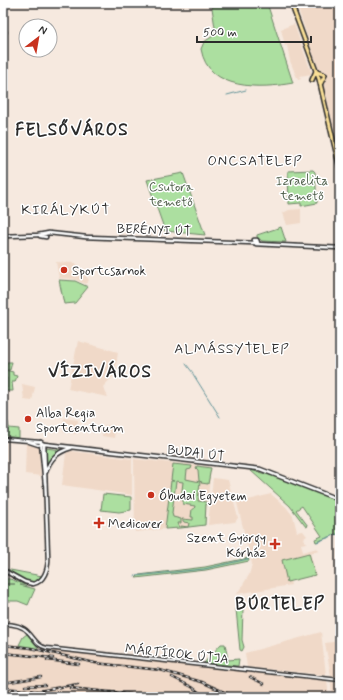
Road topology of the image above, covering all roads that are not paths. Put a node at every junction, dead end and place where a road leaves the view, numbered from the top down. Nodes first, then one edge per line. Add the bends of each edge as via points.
1 (291, 3) edge
2 (3, 30) edge
3 (3, 34) edge
4 (316, 71) junction
5 (312, 80) dead end
6 (321, 85) junction
7 (340, 168) edge
8 (3, 236) edge
9 (340, 248) edge
10 (3, 439) edge
11 (42, 444) junction
12 (73, 448) junction
13 (45, 476) junction
14 (45, 487) junction
15 (340, 500) edge
16 (5, 573) edge
17 (3, 624) edge
18 (340, 680) edge

1 - 4 main road
2 - 3 main road
4 - 5 main road
4 - 6 main road
4 - 6 main road via 325,75
6 - 7 main road
8 - 9 main road, BERÉNYI ÚT via 47,235 256,242
10 - 11 street, BUDAI ÚT
11 - 12 main road, BUDAI ÚT
11 - 13 main road
11 - 14 main road
12 - 13 main road via 54,456
12 - 15 main road, BUDAI ÚT via 260,469
13 - 14 main road
14 - 16 main road via 48,559 45,573 39,582 33,584
17 - 18 street, MÁRTÍROK ÚTJA via 20,627 27,631 38,645 47,648

